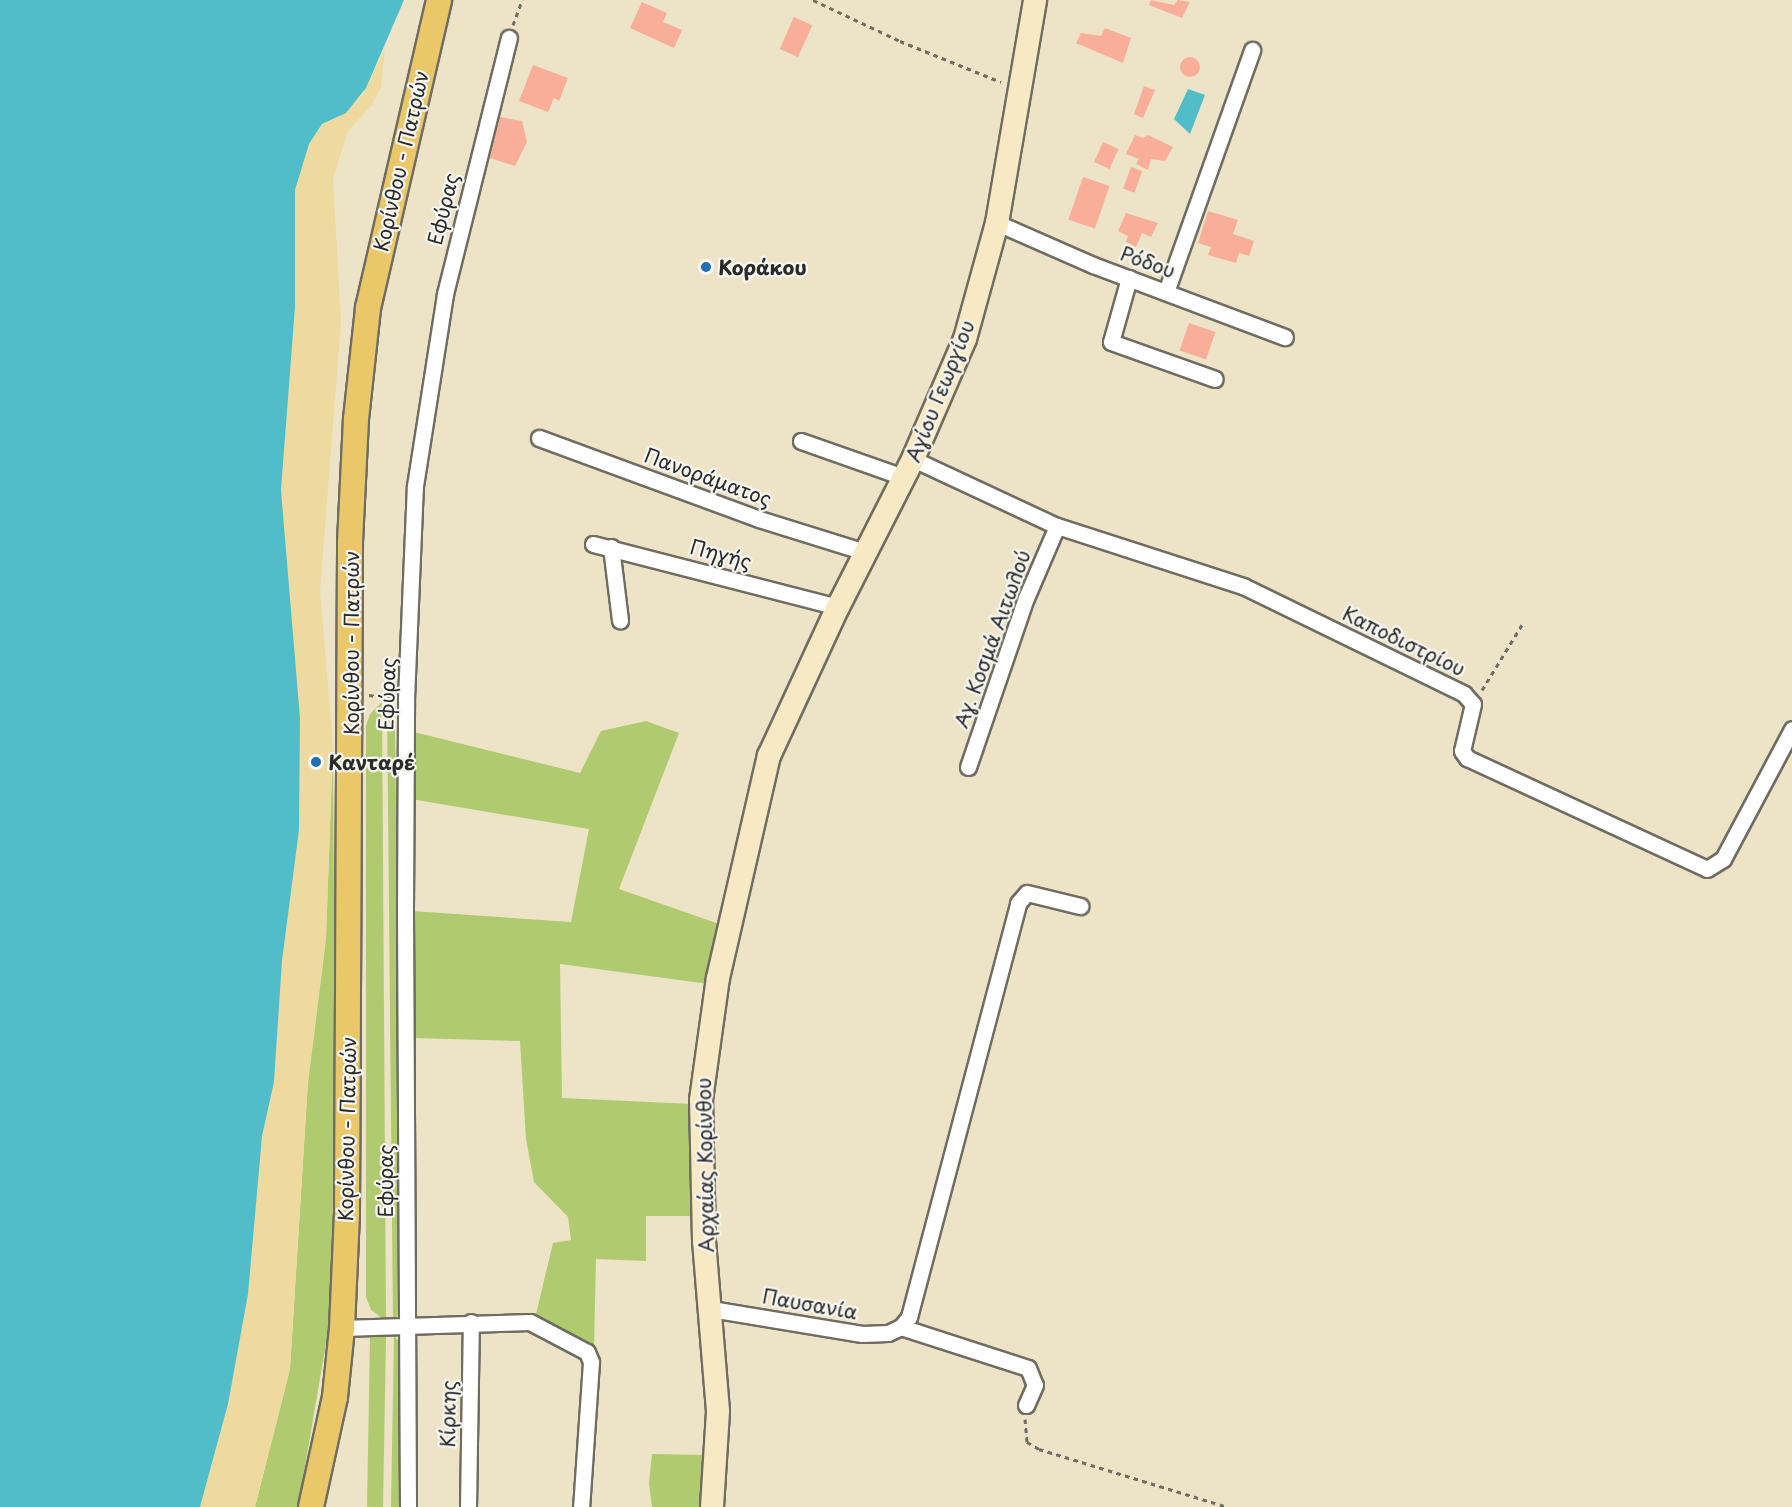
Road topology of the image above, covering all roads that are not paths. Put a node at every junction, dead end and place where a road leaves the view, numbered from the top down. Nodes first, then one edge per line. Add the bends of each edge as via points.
1 (439, 0) edge
2 (1035, 0) edge
3 (509, 38) road end
4 (1252, 50) dead end
5 (997, 223) junction
6 (1130, 278) junction
7 (1166, 292) junction
8 (1285, 337) dead end
9 (1215, 379) dead end
10 (539, 438) dead end
11 (801, 441) dead end
12 (908, 468) junction
13 (1058, 526) junction
14 (593, 544) dead end
15 (611, 547) junction
16 (865, 552) junction
17 (838, 607) junction
18 (620, 620) dead end
19 (1792, 729) edge
20 (769, 756) joint
21 (968, 767) dead end
22 (1080, 906) dead end
23 (711, 1309) junction
24 (471, 1322) junction
25 (406, 1327) junction
26 (901, 1327) junction
27 (342, 1328) junction
28 (1026, 1405) road end
29 (311, 1507) edge
30 (408, 1507) edge
31 (468, 1507) edge
32 (581, 1507) edge
33 (712, 1507) edge

1 - 27 main road, Κορίνθου - Πατρών via 368,308 356,419 350,542 352,693
2 - 5 street, Αγίου Γεωργίου
3 - 25 street, Εφύρας via 457,239 434,353 415,486 406,699
4 - 7 street
5 - 6 street, Ρόδου
5 - 12 street, Αγίου Γεωργίου via 965,339
6 - 7 street, Ρόδου
6 - 9 street via 1111,342
7 - 8 street, Ρόδου
10 - 16 street, Πανοράματος via 759,519
11 - 12 street, Καποδιστρίου
12 - 13 street, Καποδιστρίου
12 - 16 street, Αγίου Γεωργίου
13 - 19 street, Καποδιστρίου via 1243,586 1464,694 1473,704 1463,743 1467,758 1707,869 1723,859
13 - 21 street, Αγ. Κοσμά Αιτωλού via 1026,597
14 - 15 street, Πηγής
15 - 17 street, Πηγής
15 - 18 street
16 - 17 street, Αγίου Γεωργίου
17 - 20 street, Αγίου Γεωργίου
20 - 23 street, Αρχαίας Κορίνθου via 718,978 702,1084 704,1241
22 - 26 street via 1027,893 1018,903 909,1317
23 - 26 street, Παυσανία via 862,1334 888,1333
23 - 33 street, Αρχαίας Κορίνθου via 718,1411
24 - 25 street
24 - 31 street, Κίρκης
24 - 32 street via 530,1322 587,1352 591,1362
25 - 27 street
25 - 30 street, Εφύρας
26 - 28 street via 1028,1368 1035,1385
27 - 29 main road, Κορίνθου - Πατρών via 335,1397

